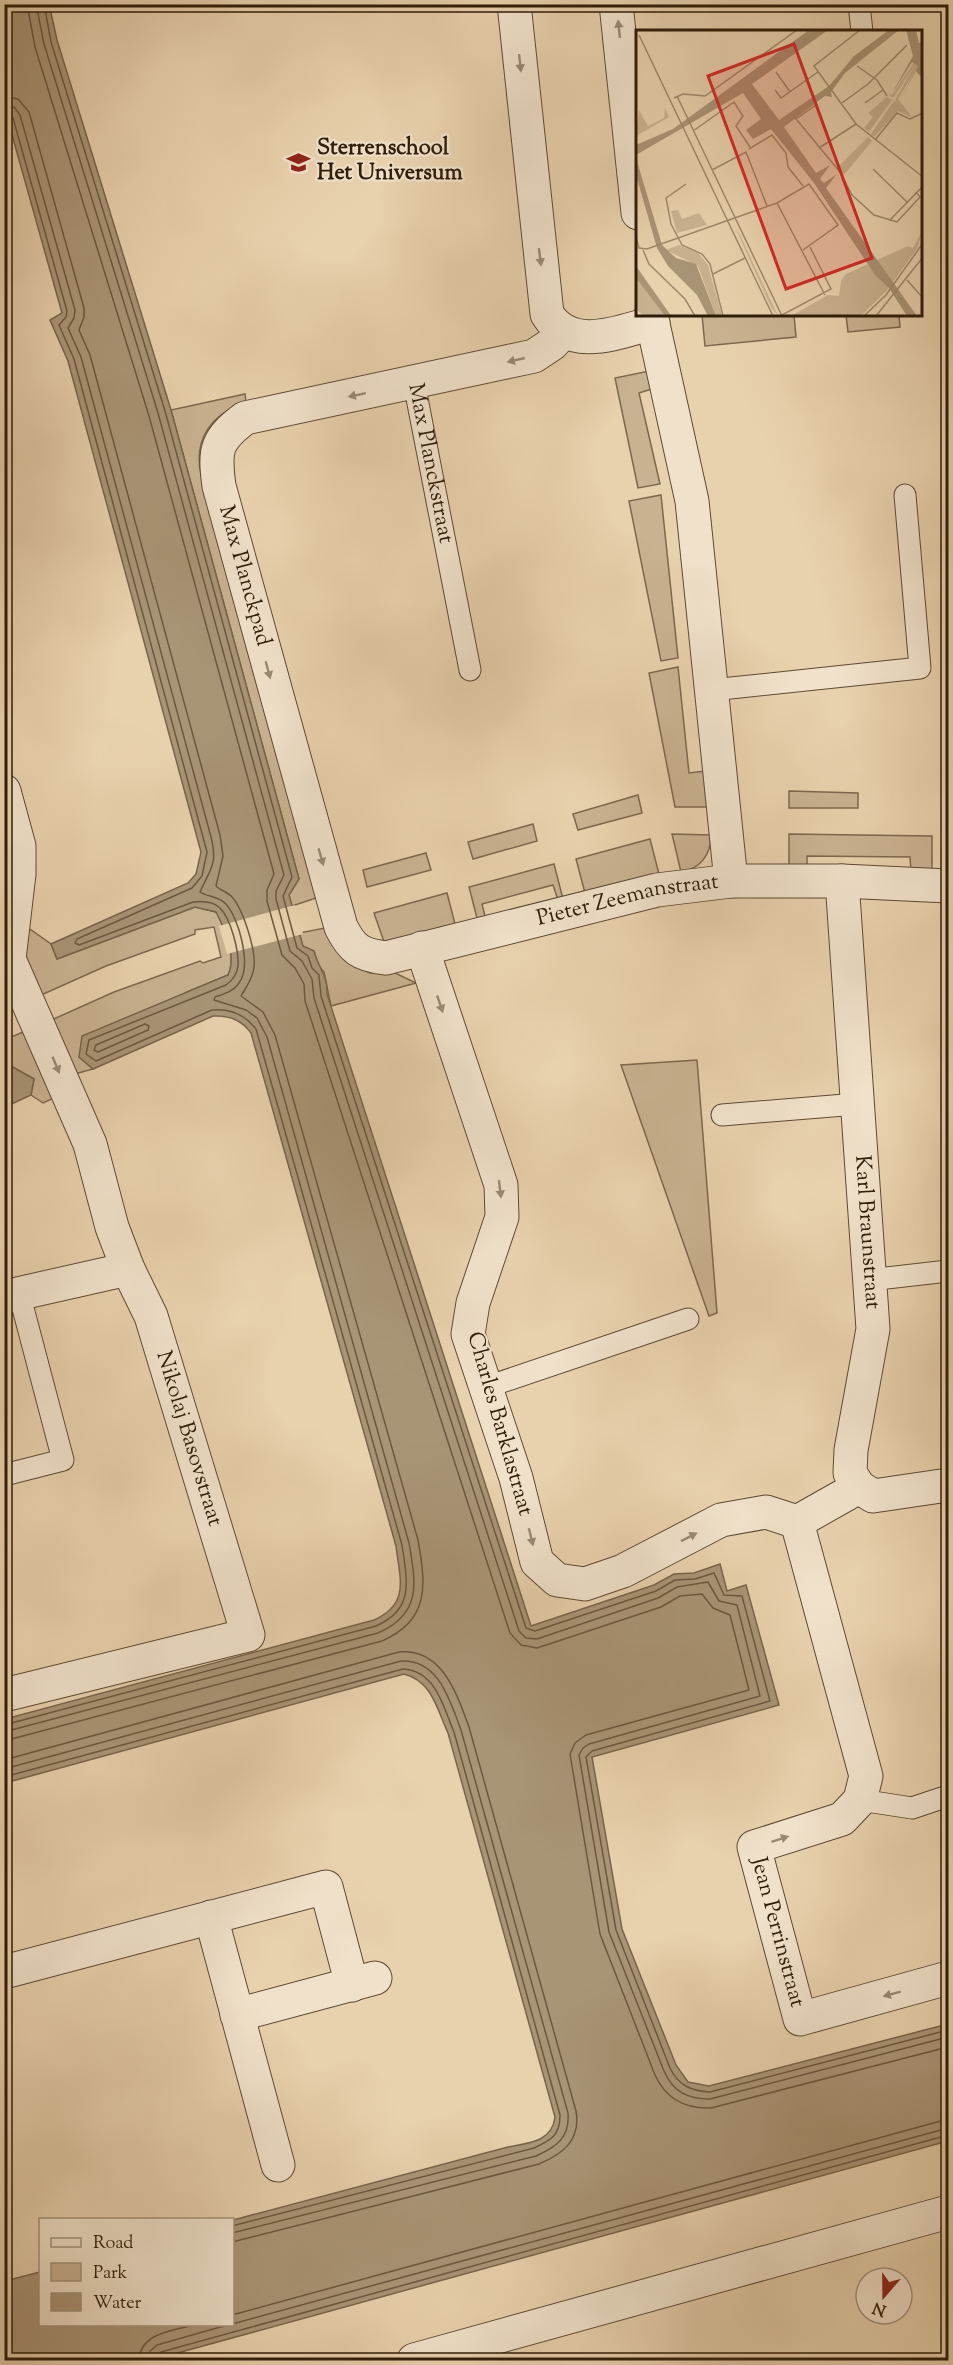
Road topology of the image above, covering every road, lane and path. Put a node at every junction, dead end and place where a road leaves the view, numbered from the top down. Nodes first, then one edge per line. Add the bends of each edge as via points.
1 (514, 4) edge
2 (616, 4) edge
3 (859, 4) edge
4 (862, 30) edge
5 (636, 194) edge
6 (652, 319) edge
7 (564, 331) junction
8 (414, 383) junction
9 (905, 495) dead end
10 (470, 670) dead end
11 (712, 690) junction
12 (4, 791) edge
13 (731, 881) junction
14 (842, 881) junction
15 (948, 886) edge
16 (336, 910) joint
17 (422, 948) junction
18 (857, 1104) junction
19 (722, 1115) dead end
20 (128, 1269) junction
21 (948, 1271) edge
22 (869, 1280) junction
23 (12, 1295) edge
24 (688, 1319) dead end
25 (486, 1387) junction
26 (4, 1475) edge
27 (948, 1485) edge
28 (860, 1487) junction
29 (797, 1522) junction
30 (4, 1695) edge
31 (948, 1796) edge
32 (860, 1800) junction
33 (211, 1917) junction
34 (4, 1972) edge
35 (948, 1978) edge
36 (237, 2015) junction
37 (278, 2165) dead end
38 (948, 2212) edge
39 (414, 2361) edge

1 -> 7 street via 547,314
5 -> 2 street
3 - 4 lane
6 - 7 street via 596,337 578,337
6 - 11 street via 692,501
7 -> 8 street, Max Planckstraat via 552,345 534,356
8 - 10 lane, Max Planckstraat
8 -> 16 street, Max Planckpad via 245,418 225,434 216,464
9 - 11 lane via 920,668
11 - 13 street
12 -> 20 street, Nikolaj Basovstraat via 19,846 9,959 90,1144 112,1227
13 - 14 street, Pieter Zeemanstraat
13 - 17 street, Pieter Zeemanstraat via 657,890
14 - 15 street, Pieter Zeemanstraat
14 - 18 street, Karl Braunstraat
16 - 17 street, Pieter Zeemanstraat via 350,944 359,952 386,958
17 -> 25 street, Charles Barklastraat via 501,1185 502,1217 473,1303 468,1334
18 - 19 lane
18 - 22 street, Karl Braunstraat
20 - 23 street
20 - 30 street, Nikolaj Basovstraat via 152,1316 248,1635
21 - 22 lane
22 - 28 street, Karl Braunstraat via 873,1329 850,1450 850,1473
23 - 26 lane via 63,1460
24 - 25 lane
25 -> 29 street, Charles Barklastraat via 516,1478 537,1562 557,1580 585,1584 624,1571 721,1520 766,1512
27 - 28 street via 873,1496
28 - 29 street
29 - 32 street via 866,1776
31 - 32 lane via 912,1808
35 -> 32 street, Jean Perrinstraat via 800,2019 754,1847 842,1819
33 - 34 street
33 - 36 street
33 - 36 street via 326,1887 363,1982
36 - 37 street
38 - 39 street

